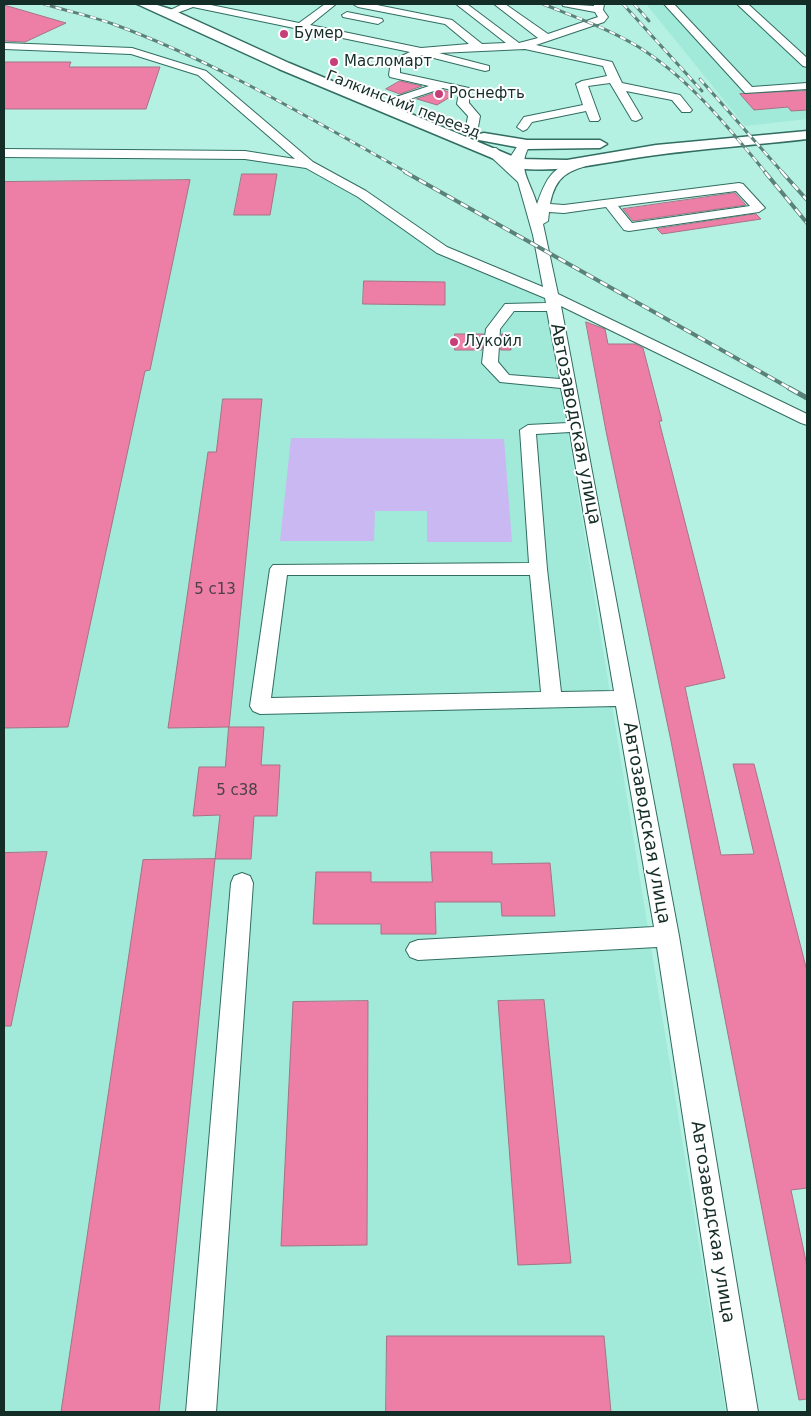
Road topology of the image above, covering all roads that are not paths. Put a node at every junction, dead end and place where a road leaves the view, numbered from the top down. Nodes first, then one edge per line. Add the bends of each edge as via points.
1 (143, 4) edge
2 (331, 4) edge
3 (358, 4) edge
4 (410, 4) edge
5 (461, 4) edge
6 (499, 4) edge
7 (567, 4) edge
8 (669, 4) edge
9 (742, 4) edge
10 (595, 6) edge
11 (179, 7) edge
12 (475, 14) junction
13 (347, 15) dead end
14 (385, 23) dead end
15 (302, 25) junction
16 (442, 34) dead end
17 (470, 39) junction
18 (547, 39) junction
19 (4, 46) edge
20 (480, 46) junction
21 (520, 46) junction
22 (422, 51) junction
23 (807, 64) edge
24 (485, 68) dead end
25 (615, 83) junction
26 (442, 85) junction
27 (807, 86) edge
28 (749, 90) junction
29 (799, 97) dead end
30 (391, 102) junction
31 (589, 107) junction
32 (686, 110) dead end
33 (636, 118) dead end
34 (594, 119) dead end
35 (523, 127) dead end
36 (807, 128) edge
37 (470, 133) junction
38 (807, 135) edge
39 (524, 145) junction
40 (4, 153) edge
41 (598, 158) junction
42 (309, 164) junction
43 (517, 169) junction
44 (609, 203) junction
45 (537, 208) junction
46 (552, 301) junction
47 (568, 384) junction
48 (807, 420) edge
49 (576, 427) junction
50 (538, 569) junction
51 (624, 698) junction
52 (552, 700) junction
53 (242, 883) dead end
54 (667, 936) junction
55 (418, 950) dead end
56 (201, 1412) edge
57 (743, 1412) edge

1 - 11 main road, Галкинский переезд
2 - 15 street
3 - 17 street via 448,22
4 - 12 street
5 - 12 street
6 - 18 street
7 - 10 street
8 - 28 street
9 - 23 street
10 - 18 street via 603,17 600,20
11 - 15 street
11 - 30 main road, Галкинский переезд
11 - 43 main road, Галкинский переезд via 284,66 492,152
12 - 21 street
13 - 14 street
15 - 22 street
16 - 17 street
17 - 20 street
18 - 21 street
19 - 42 street via 132,51 202,73
20 - 21 street
20 - 22 street
21 - 25 street via 608,64
22 - 24 street
22 - 26 street via 395,63 394,76
25 - 31 street via 582,84
25 - 32 street via 676,97
25 - 33 street
26 - 30 street
26 - 37 street via 465,90 463,104 474,116
27 - 28 street
28 - 29 street via 764,98
30 - 37 main road, Галкинский переезд
31 - 34 street
31 - 35 street via 528,119
36 - 39 main road, Галкинский переезд via 664,140 547,147
37 - 39 main road, Галкинский переезд
38 - 41 main road, Галкинский переезд
39 - 43 street via 517,156
40 - 42 street via 245,155
41 - 43 main road, Галкинский переезд
41 - 45 street via 555,174
42 - 46 street via 362,194 442,250
43 - 45 street, Автозаводская улица
44 - 44 street via 739,187 759,208 629,227
44 - 45 street via 564,209
45 - 46 street, Автозаводская улица
46 - 47 street, Автозаводская улица
46 - 47 street via 510,307 493,329 490,363 505,379
46 - 48 street
47 - 49 street, Автозаводская улица
49 - 50 street via 528,430
49 - 51 street, Автозаводская улица
50 - 52 street
50 - 52 street via 279,569 260,706
51 - 52 street
51 - 54 street, Автозаводская улица
53 - 56 street
54 - 55 street
54 - 57 street, Автозаводская улица

